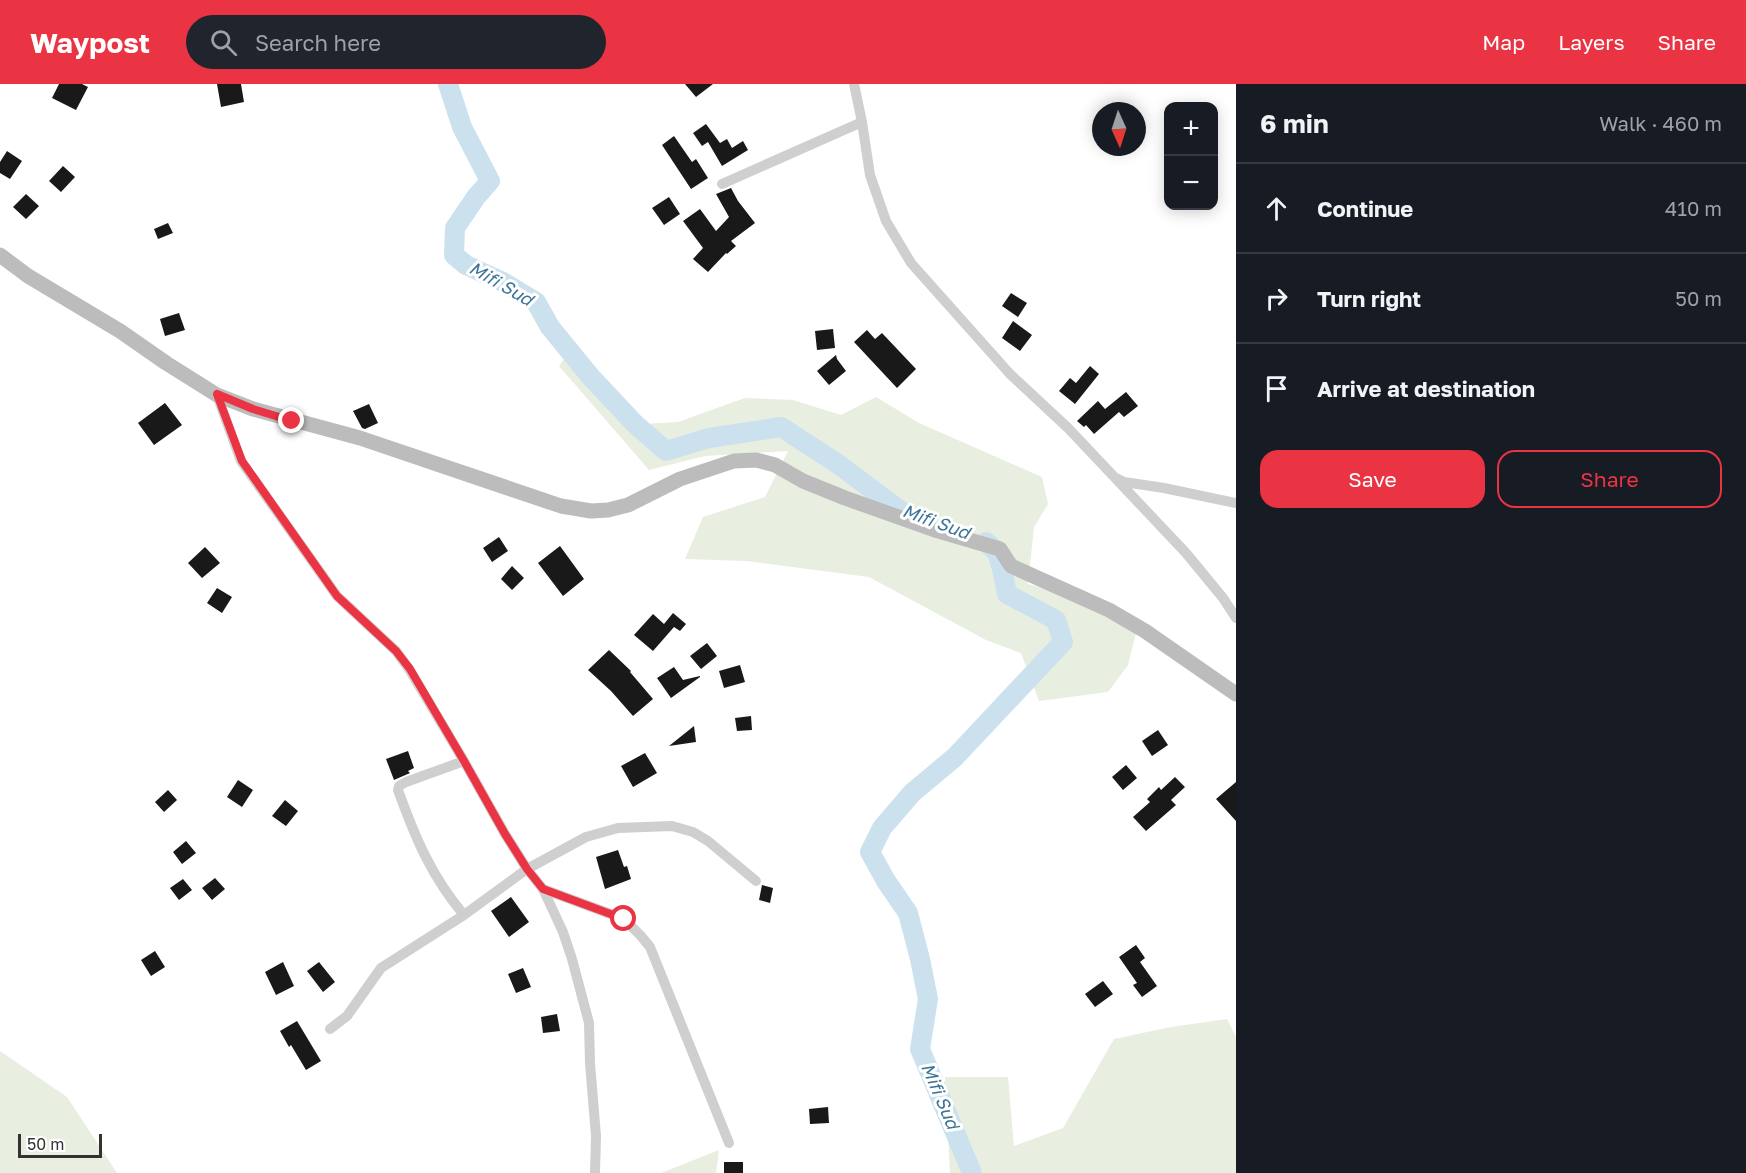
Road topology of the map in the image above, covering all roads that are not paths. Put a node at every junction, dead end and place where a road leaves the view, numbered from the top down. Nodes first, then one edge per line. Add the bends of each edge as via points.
1 (854, 84) edge
2 (862, 122) junction
3 (722, 184) dead end
4 (0, 255) edge
5 (217, 394) junction
6 (1113, 477) junction
7 (1236, 503) edge
8 (1236, 618) edge
9 (1236, 694) edge
10 (464, 761) junction
11 (527, 869) junction
12 (756, 881) dead end
13 (543, 889) junction
14 (464, 915) junction
15 (330, 1029) dead end
16 (729, 1143) dead end
17 (595, 1173) edge

1 - 2 street
2 - 3 street
2 - 6 street via 870,175 886,221 910,263 1010,374
4 - 5 street
5 - 9 street via 253,409 360,438 561,506 591,511 628,505 680,479 734,461 756,460 775,465 844,498 1000,549 1011,566 1109,610
5 - 10 street via 248,470 337,596 410,669
6 - 7 street
6 - 8 street via 1186,553
10 - 11 street
10 - 14 street via 406,782 398,790 423,853
11 - 12 street via 586,837 618,828 672,826 708,841
11 - 13 street
11 - 14 street
13 - 16 street via 624,919 650,947
13 - 17 street via 563,932 589,1023
14 - 15 street via 381,968 347,1016

